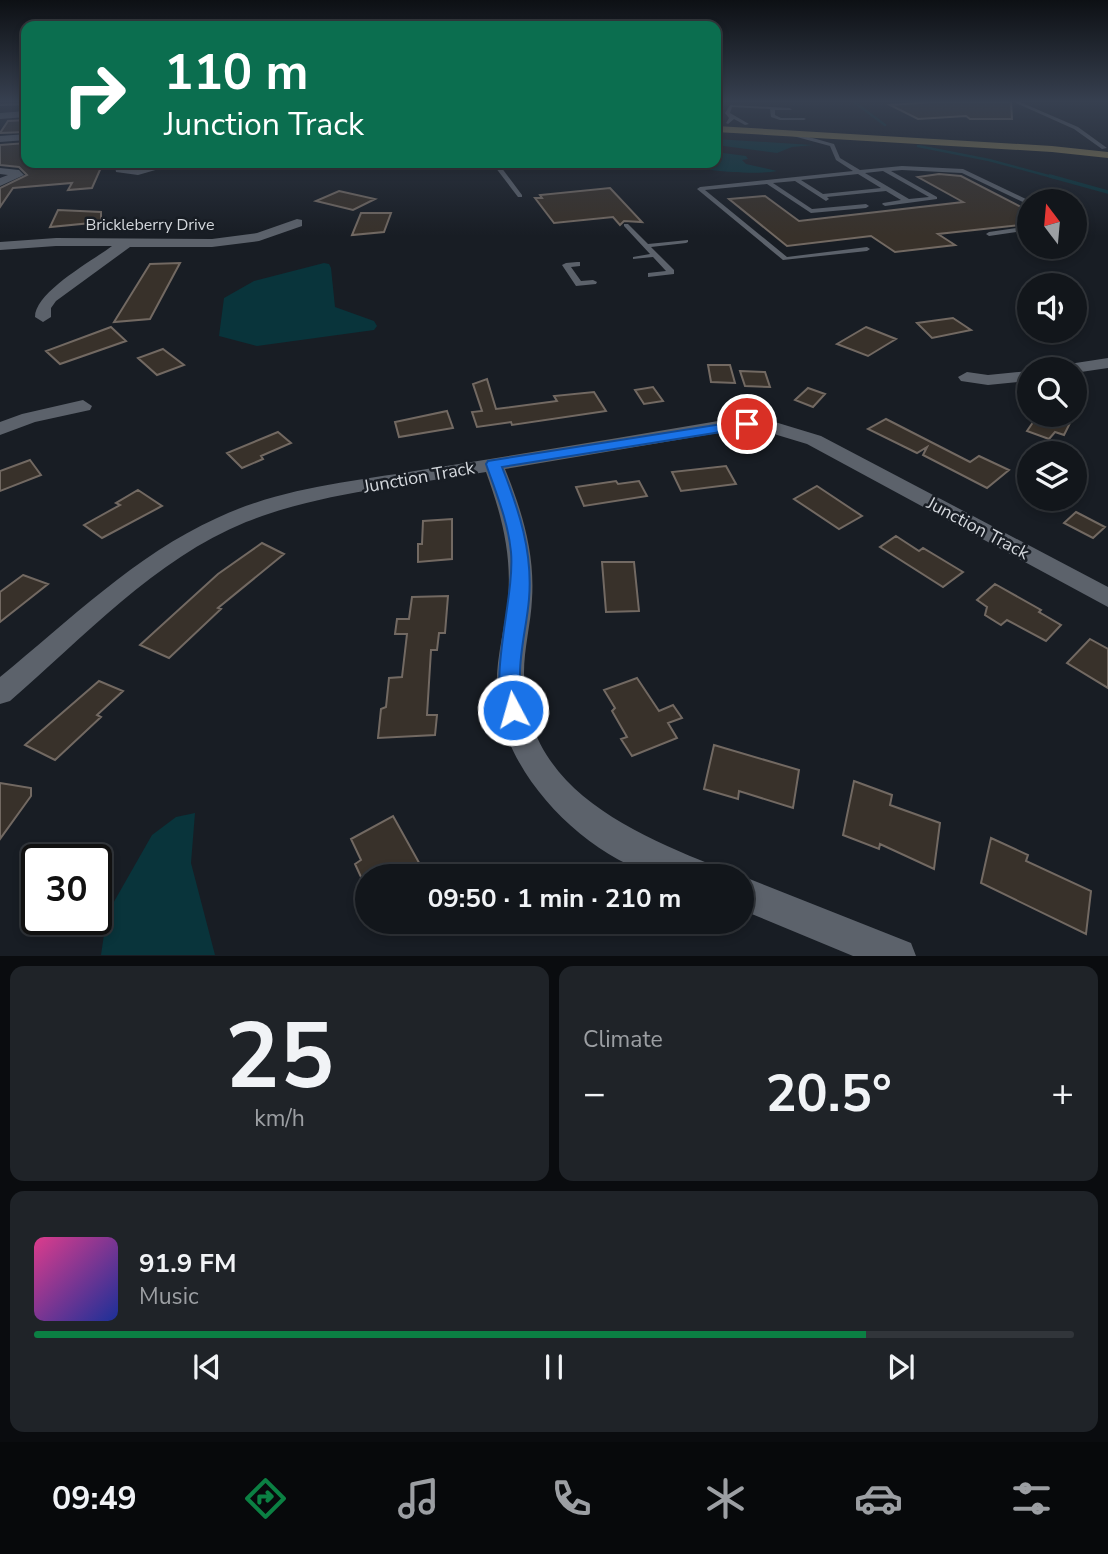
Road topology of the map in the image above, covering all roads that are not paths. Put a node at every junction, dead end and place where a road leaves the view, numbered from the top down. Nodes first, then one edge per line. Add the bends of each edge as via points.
1 (833, 147) edge
2 (1045, 147) edge
3 (1078, 147) edge
4 (1107, 150) edge
5 (120, 168) edge
6 (148, 168) edge
7 (499, 168) edge
8 (886, 170) junction
9 (0, 171) edge
10 (859, 172) junction
11 (796, 179) junction
12 (0, 182) edge
13 (768, 182) junction
14 (887, 189) junction
15 (520, 196) dead end
16 (822, 196) junction
17 (1017, 197) edge
18 (907, 201) junction
19 (885, 204) dead end
20 (866, 206) dead end
21 (841, 208) junction
22 (297, 223) dead end
23 (626, 225) dead end
24 (1017, 230) edge
25 (989, 234) dead end
26 (686, 241) dead end
27 (125, 243) junction
28 (0, 246) edge
29 (646, 246) junction
30 (867, 249) dead end
31 (655, 255) junction
32 (635, 258) dead end
33 (577, 264) dead end
34 (651, 275) dead end
35 (593, 282) dead end
36 (43, 317) dead end
37 (1108, 363) edge
38 (1087, 366) edge
39 (967, 377) dead end
40 (1017, 378) edge
41 (83, 406) dead end
42 (0, 429) edge
43 (493, 464) junction
44 (1108, 598) edge
45 (0, 693) edge
46 (668, 864) edge
47 (754, 898) edge
48 (898, 956) edge

1 - 10 lane via 838,159
2 - 4 main road
3 - 4 main road
5 - 6 street via 138,172
7 - 15 lane
8 - 10 lane
8 - 17 lane via 963,171
8 - 18 lane via 935,198
9 - 12 street via 18,175
10 - 11 lane
10 - 14 lane
11 - 13 lane
11 - 16 lane
13 - 21 lane via 811,211
13 - 30 lane via 700,190 785,259
14 - 16 lane
14 - 18 lane
16 - 21 lane
18 - 19 lane
20 - 21 lane
22 - 27 street, Brickleberry Drive via 244,240
23 - 29 lane
24 - 25 lane
26 - 29 lane
27 - 28 street, Brickleberry Drive
27 - 36 street via 51,298
29 - 31 lane
31 - 32 lane
31 - 34 lane via 671,272
33 - 35 lane via 566,265 579,284
37 - 38 street
39 - 40 street
41 - 42 street
43 - 44 street, Junction Track via 730,425 782,429 814,440
43 - 45 street, Junction Track via 302,497 217,526 149,569
43 - 46 street via 512,512 520,552 520,596 510,674 513,710 524,741 567,802 599,829
47 - 48 street

